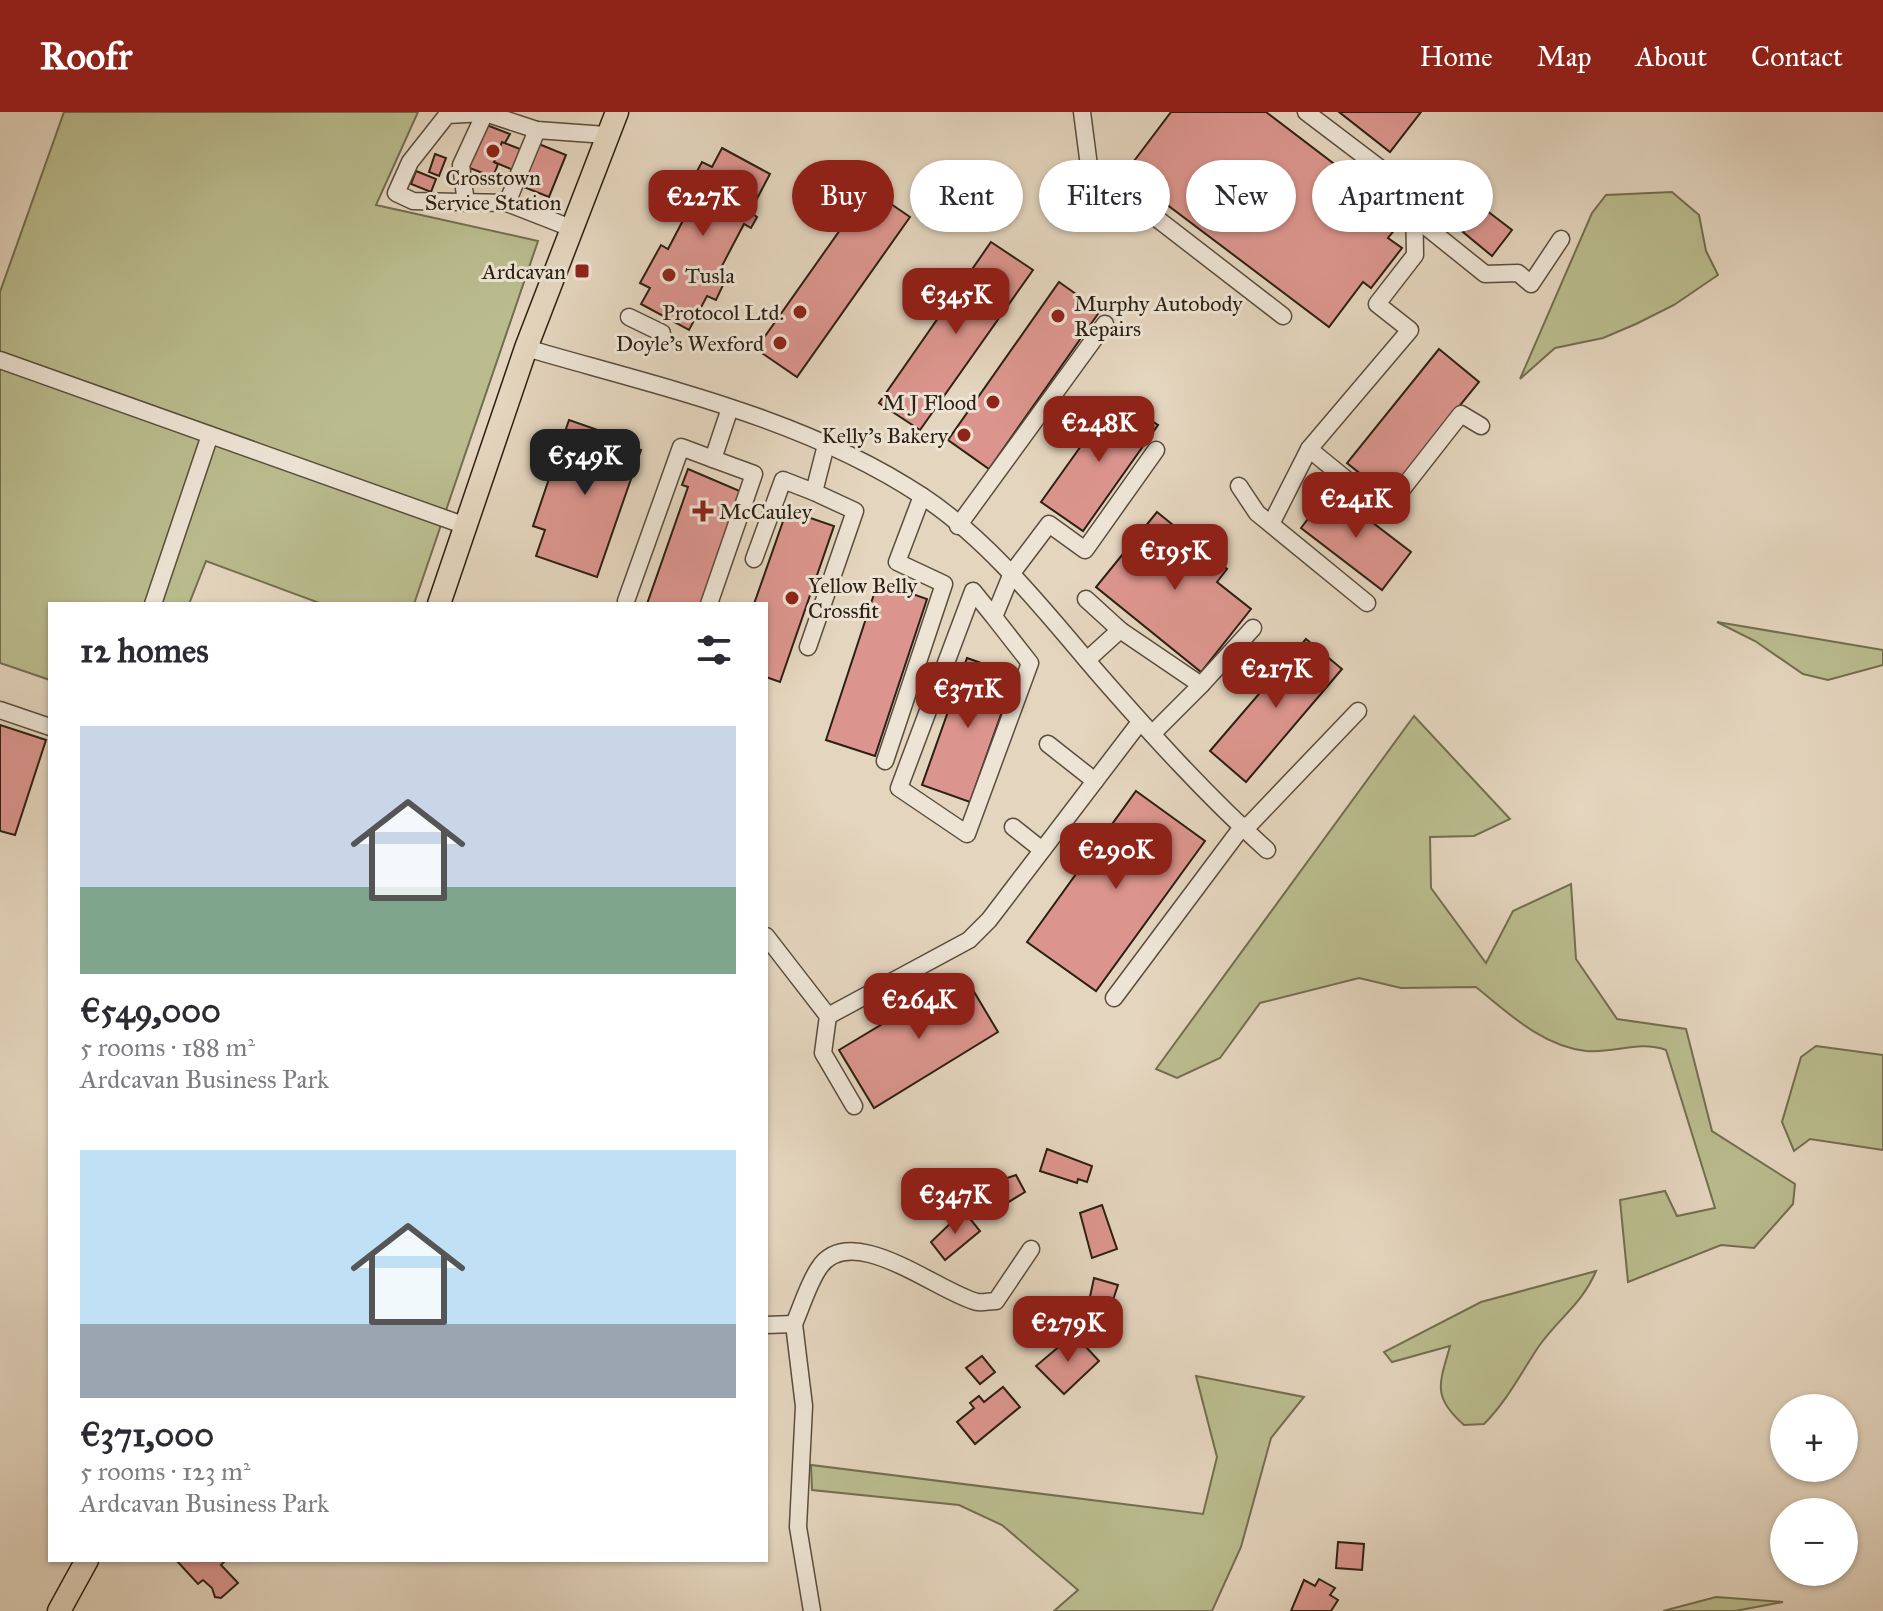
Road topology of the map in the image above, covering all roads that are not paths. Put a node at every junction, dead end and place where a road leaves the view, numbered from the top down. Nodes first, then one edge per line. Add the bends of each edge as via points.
1 (617, 112) edge
2 (1082, 112) edge
3 (1306, 112) edge
4 (485, 113) edge
5 (537, 130) junction
6 (606, 135) junction
7 (1369, 160) edge
8 (466, 203) junction
9 (507, 203) junction
10 (571, 228) junction
11 (1414, 232) edge
12 (1433, 232) edge
13 (1561, 239) dead end
14 (1283, 316) dead end
15 (629, 317) dead end
16 (1105, 324) dead end
17 (662, 333) dead end
18 (526, 348) junction
19 (0, 360) edge
20 (730, 408) junction
21 (1481, 426) dead end
22 (210, 435) junction
23 (826, 445) junction
24 (1309, 449) junction
25 (1156, 450) dead end
26 (713, 459) junction
27 (1239, 486) dead end
28 (814, 492) junction
29 (922, 496) junction
30 (1271, 524) junction
31 (466, 526) junction
32 (958, 526) junction
33 (754, 559) dead end
34 (1012, 573) junction
35 (1086, 599) dead end
36 (626, 601) dead end
37 (154, 602) edge
38 (440, 602) edge
39 (710, 602) edge
40 (1367, 603) dead end
41 (994, 617) junction
42 (1253, 628) dead end
43 (1120, 630) junction
44 (808, 647) dead end
45 (1087, 660) junction
46 (1201, 685) junction
47 (0, 710) edge
48 (1358, 711) dead end
49 (48, 726) edge
50 (1146, 728) junction
51 (1048, 744) dead end
52 (885, 761) dead end
53 (1095, 781) junction
54 (1013, 827) dead end
55 (1242, 827) junction
56 (1042, 850) junction
57 (1267, 850) dead end
58 (768, 939) edge
59 (1114, 998) dead end
60 (828, 1016) junction
61 (854, 1106) dead end
62 (1031, 1249) dead end
63 (794, 1324) junction
64 (768, 1325) edge
65 (86, 1562) edge
66 (59, 1611) edge
67 (812, 1611) edge

1 - 6 main road
2 - 14 street via 1089,166
3 - 7 street
4 - 5 street
4 - 8 street via 461,165
4 - 8 street via 447,115 410,162 396,193 413,201
5 - 6 street
5 - 9 street
6 - 10 main road
8 - 9 street
9 - 10 street
10 - 18 main road
11 - 24 street via 1415,255 1377,304 1410,330
12 - 13 street via 1485,274 1518,273 1531,284
15 - 17 street
16 - 32 street
18 - 20 street
18 - 31 main road
19 - 22 street
20 - 23 street
20 - 26 street
21 - 24 street via 1461,414 1385,511
22 - 31 street
22 - 37 street
23 - 28 street
23 - 29 street
24 - 30 street
25 - 34 street via 1085,550 1049,524
26 - 36 street via 681,447
26 - 39 street via 754,474
27 - 30 street
28 - 33 street via 783,480
28 - 44 street via 855,511
29 - 32 street
29 - 52 street via 897,562 944,584
30 - 40 street
31 - 38 main road
32 - 34 street
34 - 41 street
34 - 45 street
35 - 43 street
41 - 41 street via 973,591 899,788 967,834 1030,663
42 - 46 street
43 - 45 street
43 - 46 street
45 - 50 street
46 - 50 street
47 - 49 street
48 - 55 street
50 - 53 street
50 - 55 street
51 - 53 street
53 - 56 street
54 - 56 street
55 - 57 street
55 - 59 street
56 - 60 street via 969,940
58 - 60 street
60 - 61 street via 823,1053
62 - 63 street via 996,1301 978,1302 859,1250 839,1253 820,1265
63 - 64 street
63 - 67 street via 804,1406 798,1527
65 - 66 main road

